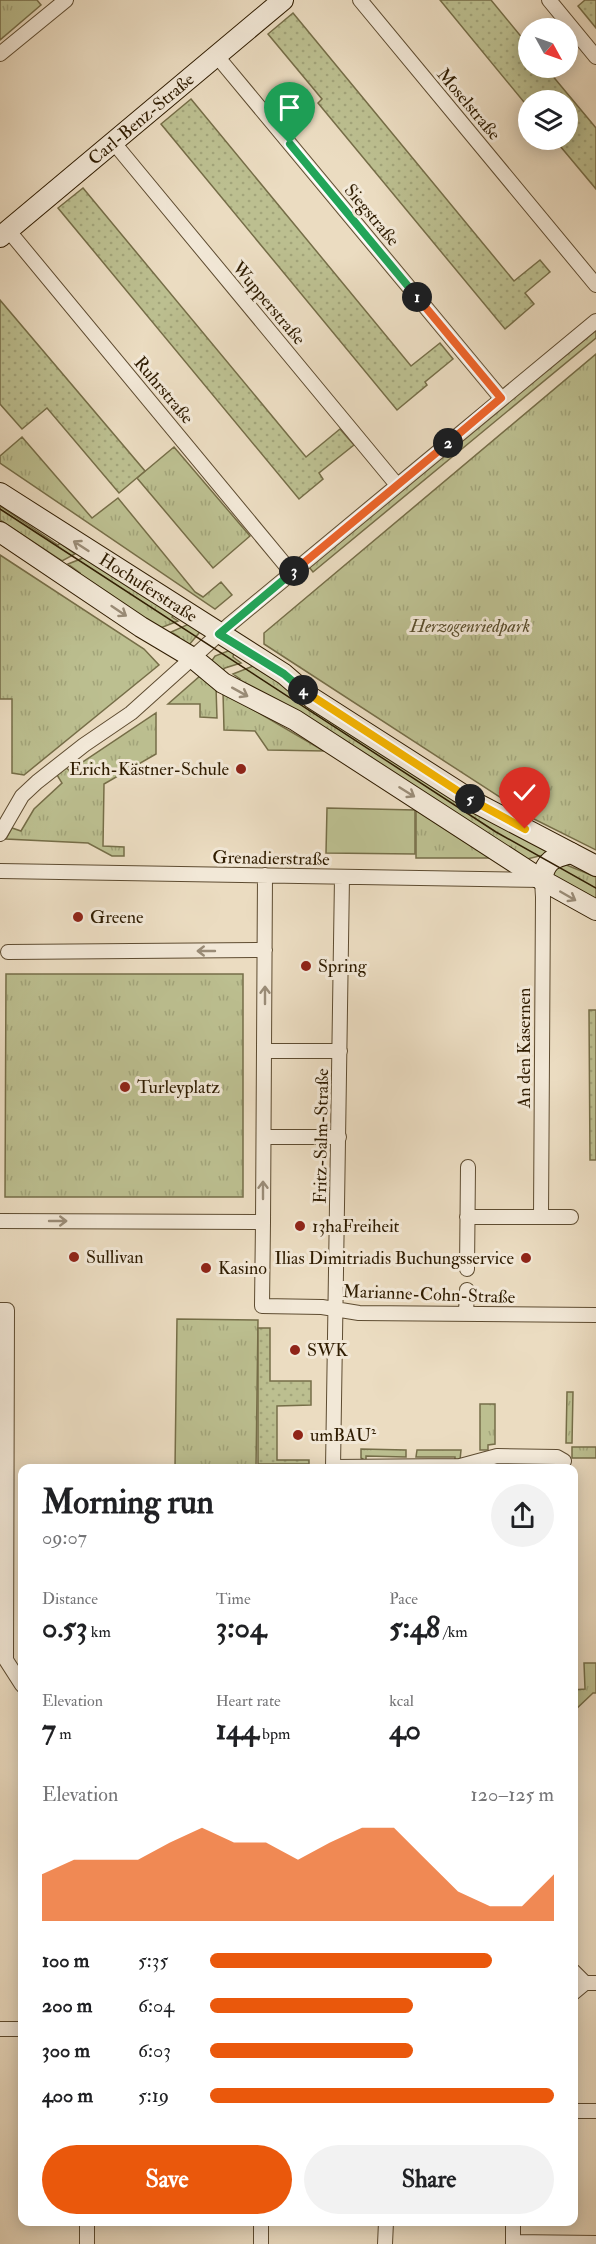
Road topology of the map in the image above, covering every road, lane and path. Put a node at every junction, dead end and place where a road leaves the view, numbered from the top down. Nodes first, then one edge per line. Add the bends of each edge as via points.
1 (283, 0) edge
2 (360, 0) edge
3 (549, 0) edge
4 (60, 2) edge
5 (0, 54) edge
6 (216, 55) junction
7 (596, 57) edge
8 (114, 143) junction
9 (4, 234) edge
10 (596, 285) edge
11 (596, 321) edge
12 (501, 398) junction
13 (397, 485) junction
14 (0, 493) edge
15 (0, 532) edge
16 (292, 573) junction
17 (219, 634) junction
18 (193, 658) junction
19 (0, 834) edge
20 (571, 853) junction
21 (596, 866) edge
22 (0, 871) edge
23 (265, 875) junction
24 (342, 876) junction
25 (542, 880) junction
26 (596, 910) edge
27 (265, 950) junction
28 (8, 952) dead end
29 (264, 1051) junction
30 (340, 1051) junction
31 (264, 1137) junction
32 (339, 1137) junction
33 (468, 1167) dead end
34 (467, 1216) junction
35 (541, 1217) junction
36 (571, 1217) dead end
37 (0, 1221) edge
38 (263, 1222) junction
39 (467, 1269) dead end
40 (467, 1290) dead end
41 (4, 1310) edge
42 (337, 1310) junction
43 (466, 1314) junction
44 (596, 1315) edge
45 (560, 1462) edge
46 (333, 1464) edge
47 (467, 1464) edge
48 (18, 1678) edge
49 (578, 1974) edge
50 (591, 1983) edge
51 (0, 2029) edge
52 (18, 2030) edge
53 (578, 2111) edge
54 (596, 2111) edge
55 (87, 2226) edge
56 (261, 2226) edge
57 (386, 2226) edge
58 (513, 2226) edge
59 (513, 2243) edge
60 (596, 2243) edge
61 (87, 2244) edge
62 (261, 2244) edge
63 (386, 2244) edge

1 - 6 street, Carl-Benz-Straße
2 - 10 street, Moselstraße
3 - 7 street
4 - 5 street
6 - 8 street, Carl-Benz-Straße
6 - 12 street, Siegstraße
8 - 9 street, Carl-Benz-Straße
8 - 13 street, Wupperstraße
9 - 16 street, Ruhrstraße
11 - 12 street
12 - 13 street
13 - 16 street
17 -> 14 street, Hochuferstraße
15 -> 18 street, Hochuferstraße
16 - 17 street
17 - 18 street
17 - 20 street, Hochuferstraße via 476,803
18 - 19 street via 131,713 37,782 22,796
18 -> 25 street, Hochuferstraße via 223,683 295,720
20 - 21 street, Hochuferstraße
20 - 25 street via 548,862
22 - 23 street, Grenadierstraße
23 - 24 street, Grenadierstraße
23 - 27 street
24 - 25 street, Grenadierstraße
24 - 30 street, Fritz-Salm-Straße
25 -> 26 street, Hochuferstraße
25 - 35 street, An den Kasernen
27 -> 28 street
29 -> 27 street
29 - 30 street
29 - 31 street
30 - 32 street, Fritz-Salm-Straße
31 - 32 street
38 -> 31 street
32 - 42 street, Fritz-Salm-Straße
33 - 34 street
34 - 35 street
34 - 39 street
35 - 36 street
37 -> 38 street
38 - 42 street, Marianne-Cohn-Straße via 262,1306 322,1306
40 - 43 street
41 - 48 street via 6,1660
42 - 43 street, Marianne-Cohn-Straße via 359,1314
42 - 46 street, Fritz-Salm-Straße
43 - 44 street, Marianne-Cohn-Straße
45 - 47 street via 497,1456
49 - 50 street
51 - 52 street
53 - 54 street
55 - 61 street
56 - 62 street
57 - 63 street
58 - 59 street
59 - 60 street

